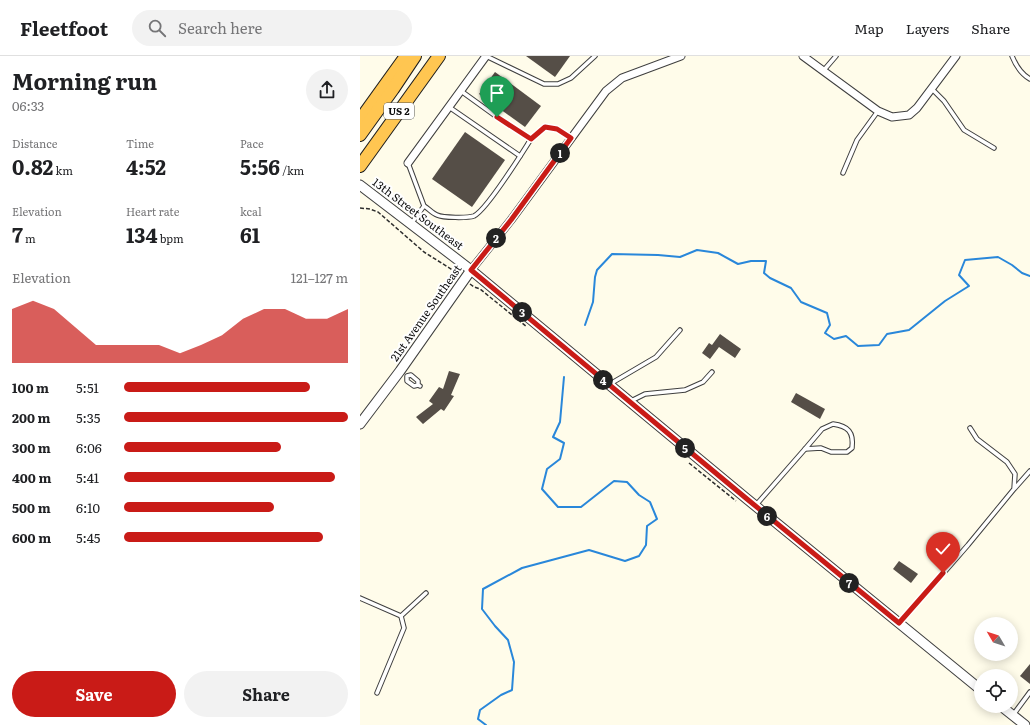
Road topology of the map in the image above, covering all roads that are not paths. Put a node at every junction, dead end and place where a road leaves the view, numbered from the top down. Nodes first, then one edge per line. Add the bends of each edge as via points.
1 (406, 56) edge
2 (415, 56) edge
3 (439, 56) edge
4 (486, 56) edge
5 (595, 56) edge
6 (681, 56) edge
7 (803, 56) edge
8 (836, 56) edge
9 (956, 56) edge
10 (1012, 56) edge
11 (824, 70) junction
12 (1030, 79) edge
13 (931, 88) junction
14 (461, 91) junction
15 (450, 107) junction
16 (878, 111) junction
17 (360, 120) edge
18 (360, 135) edge
19 (571, 138) junction
20 (531, 139) junction
21 (994, 148) dead end
22 (520, 156) junction
23 (408, 163) joint
24 (360, 166) edge
25 (843, 173) dead end
26 (360, 185) edge
27 (424, 206) junction
28 (410, 224) junction
29 (471, 270) junction
30 (680, 330) dead end
31 (712, 372) dead end
32 (403, 374) junction
33 (609, 384) junction
34 (630, 401) junction
35 (360, 424) edge
36 (970, 428) dead end
37 (805, 449) junction
38 (1030, 471) edge
39 (1014, 489) junction
40 (755, 506) junction
41 (426, 593) dead end
42 (360, 598) edge
43 (401, 616) junction
44 (899, 623) junction
45 (974, 684) edge
46 (1030, 692) edge
47 (377, 693) dead end
48 (1008, 713) edge
49 (1012, 716) junction
50 (1024, 725) edge

1 - 17 highway, US 2
2 - 18 highway
3 - 24 highway, US 2
4 - 5 lane via 544,84 558,84 571,78
4 - 14 street
6 - 19 street, 21st Avenue Southeast via 622,78 606,91
7 - 11 street
8 - 11 lane
9 - 13 street
10 - 12 lane via 1017,67
11 - 16 street
13 - 16 street via 909,115 892,118
13 - 21 lane via 944,101 964,130
14 - 15 street
14 - 20 lane
15 - 22 lane
15 - 23 street
16 - 25 lane via 857,140
19 - 20 lane via 557,129 545,127
19 - 29 street, 21st Avenue Southeast
20 - 22 lane
22 - 27 lane via 500,186 474,216 437,215
23 - 27 lane
26 - 28 street, 13th Street Southeast
27 - 28 lane
28 - 29 street, 13th Street Southeast
29 - 32 street, 21st Avenue Southeast
29 - 33 street, 13th Street Southeast
30 - 33 lane via 656,357
31 - 34 lane via 703,382 685,390 645,394
32 - 32 lane via 411,375 418,381 419,386 407,381
32 - 35 street, 21st Avenue Southeast
33 - 34 street, 13th Street Southeast
34 - 40 street, 13th Street Southeast
36 - 39 lane via 977,439 1008,462 1015,474
37 - 37 lane via 822,429 833,424 842,426 853,438 852,448 847,452 831,452 821,448
37 - 40 lane
38 - 39 lane
39 - 44 lane
40 - 44 street, 13th Street Southeast
41 - 43 lane
42 - 43 lane
43 - 47 lane via 404,628
44 - 45 street, 13th Street Southeast
46 - 49 lane
48 - 49 street
49 - 50 street

